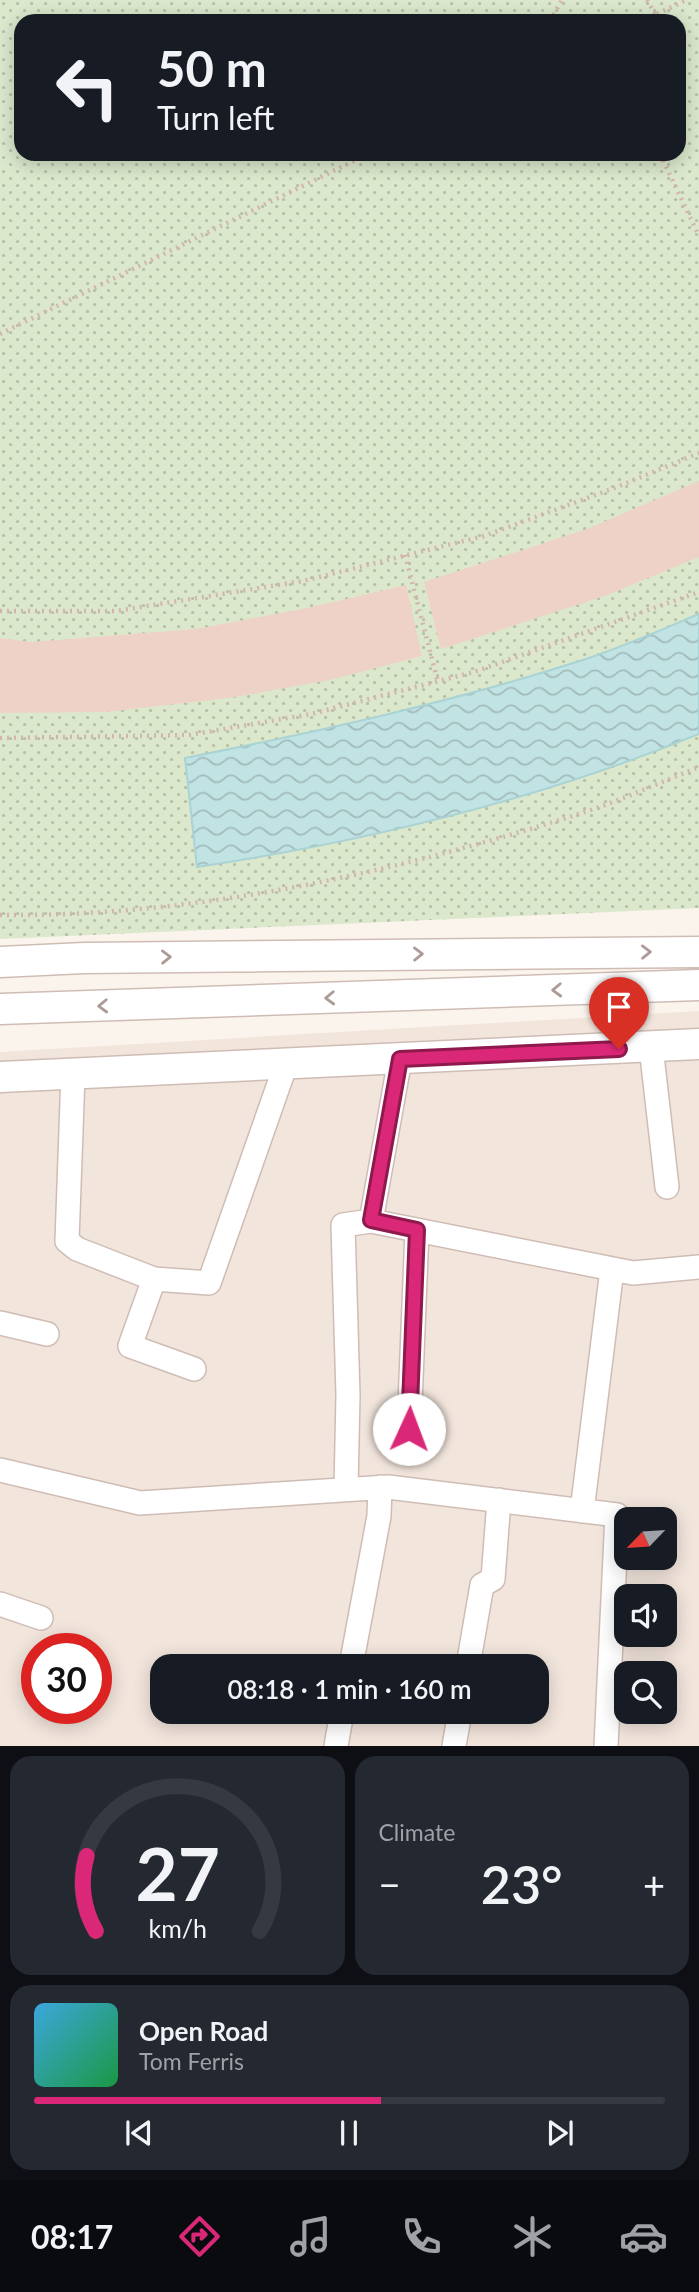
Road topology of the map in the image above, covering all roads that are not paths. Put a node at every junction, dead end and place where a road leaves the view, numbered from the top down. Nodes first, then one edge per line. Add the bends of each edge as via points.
1 (699, 952) edge
2 (0, 962) edge
3 (699, 985) edge
4 (0, 1009) edge
5 (699, 1044) edge
6 (650, 1047) junction
7 (400, 1059) junction
8 (286, 1064) junction
9 (73, 1074) junction
10 (0, 1077) edge
11 (667, 1188) dead end
12 (371, 1220) junction
13 (417, 1230) junction
14 (699, 1267) edge
15 (612, 1269) junction
16 (155, 1279) junction
17 (0, 1324) edge
18 (47, 1334) dead end
19 (194, 1369) dead end
20 (409, 1429) dead end
21 (0, 1470) edge
22 (380, 1487) junction
23 (346, 1489) junction
24 (499, 1500) junction
25 (582, 1511) junction
26 (0, 1604) edge
27 (41, 1618) dead end
28 (353, 1654) edge
29 (470, 1654) edge
30 (340, 1724) edge
31 (458, 1724) edge
32 (336, 1746) edge
33 (454, 1746) edge
34 (606, 1746) edge

2 -> 1 street
3 -> 4 street
5 - 6 street
6 - 7 street
6 - 11 street
7 - 8 street
7 - 12 street
8 - 9 street
8 - 16 street via 209,1283
9 - 10 street
9 - 16 street via 67,1241
12 - 13 street
12 - 23 street via 343,1226
13 - 15 street
13 - 20 street
14 - 15 street via 634,1273
15 - 25 street
16 - 19 street via 130,1346
17 - 18 street
21 - 23 street via 140,1503
22 - 23 street
22 - 24 street
22 - 28 street via 379,1516
24 - 25 street
24 - 29 street via 493,1579 482,1585
25 - 34 street via 617,1515
26 - 27 street
30 - 32 street
31 - 33 street

